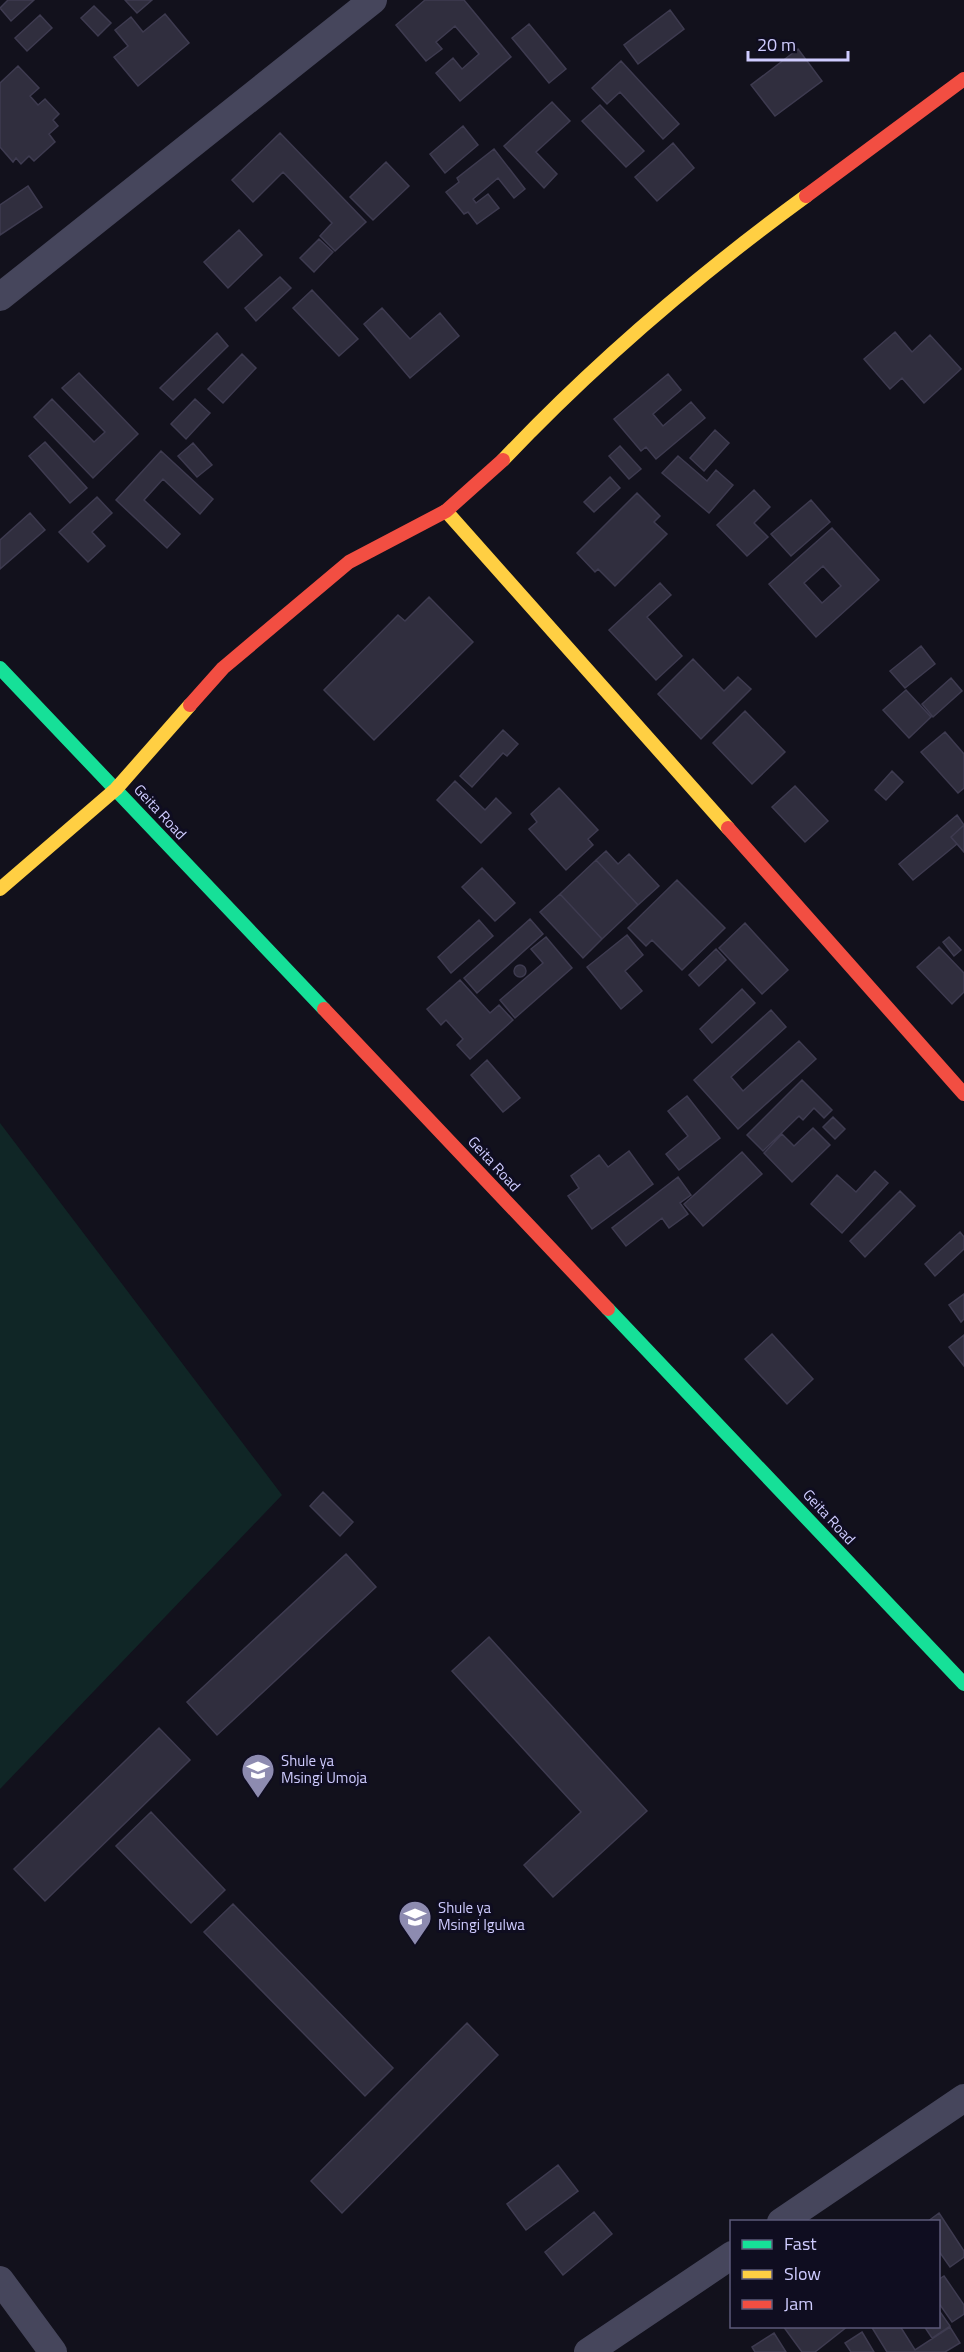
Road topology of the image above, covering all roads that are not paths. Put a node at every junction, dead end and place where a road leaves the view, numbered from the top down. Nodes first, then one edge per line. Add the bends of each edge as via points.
1 (373, 0) edge
2 (964, 80) edge
3 (0, 297) edge
4 (446, 510) junction
5 (0, 668) edge
6 (116, 789) junction
7 (0, 889) edge
8 (964, 1094) edge
9 (964, 1684) edge
10 (964, 2097) edge
11 (784, 2220) edge
12 (730, 2256) edge
13 (0, 2280) edge
14 (53, 2352) edge
15 (588, 2352) edge

1 - 3 street
2 - 4 street via 737,246 560,400 496,467
4 - 6 street via 349,562 331,577 224,668
4 - 8 street
5 - 6 street, Geita Road
6 - 7 street
6 - 9 street, Geita Road
10 - 11 street
12 - 15 street
13 - 14 street

